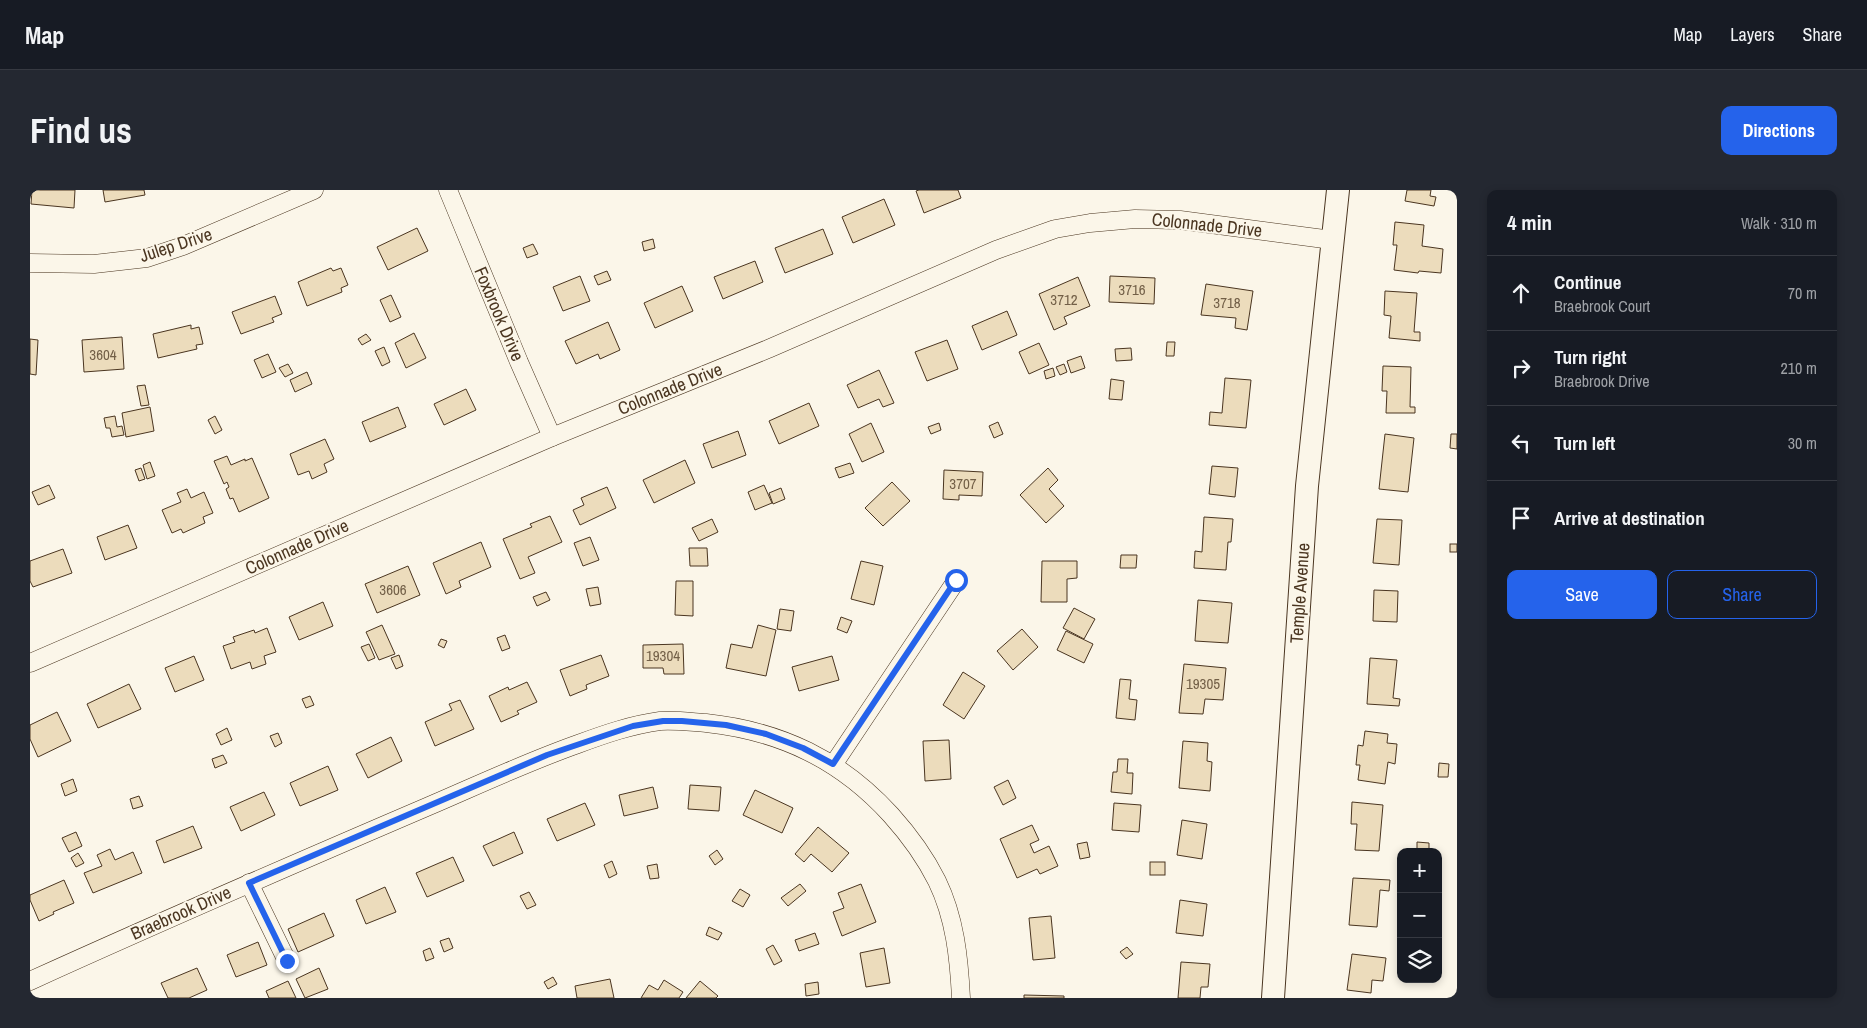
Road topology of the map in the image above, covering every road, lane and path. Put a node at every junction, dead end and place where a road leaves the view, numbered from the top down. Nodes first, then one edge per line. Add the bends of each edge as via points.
1 (314, 190) edge
2 (448, 190) edge
3 (1338, 190) edge
4 (1332, 240) junction
5 (30, 263) edge
6 (552, 437) junction
7 (956, 580) dead end
8 (30, 663) edge
9 (833, 764) junction
10 (249, 883) junction
11 (287, 961) dead end
12 (30, 981) edge
13 (961, 998) edge
14 (1274, 998) edge

1 - 5 street, Julep Drive via 147,258 94,264
2 - 6 street, Foxbrook Drive
3 - 4 street, Temple Avenue
4 - 6 street, Colonnade Drive via 1180,220 1135,219 1054,229 996,250 768,349
4 - 14 street, Temple Avenue via 1307,486
6 - 8 street, Colonnade Drive
7 - 9 street
9 - 10 street, Braebrook Drive via 766,734 726,725 663,721 633,726 547,755
9 - 13 street, Braebrook Drive via 876,799 921,852 950,914 958,954
10 - 11 street
10 - 12 street, Braebrook Drive

